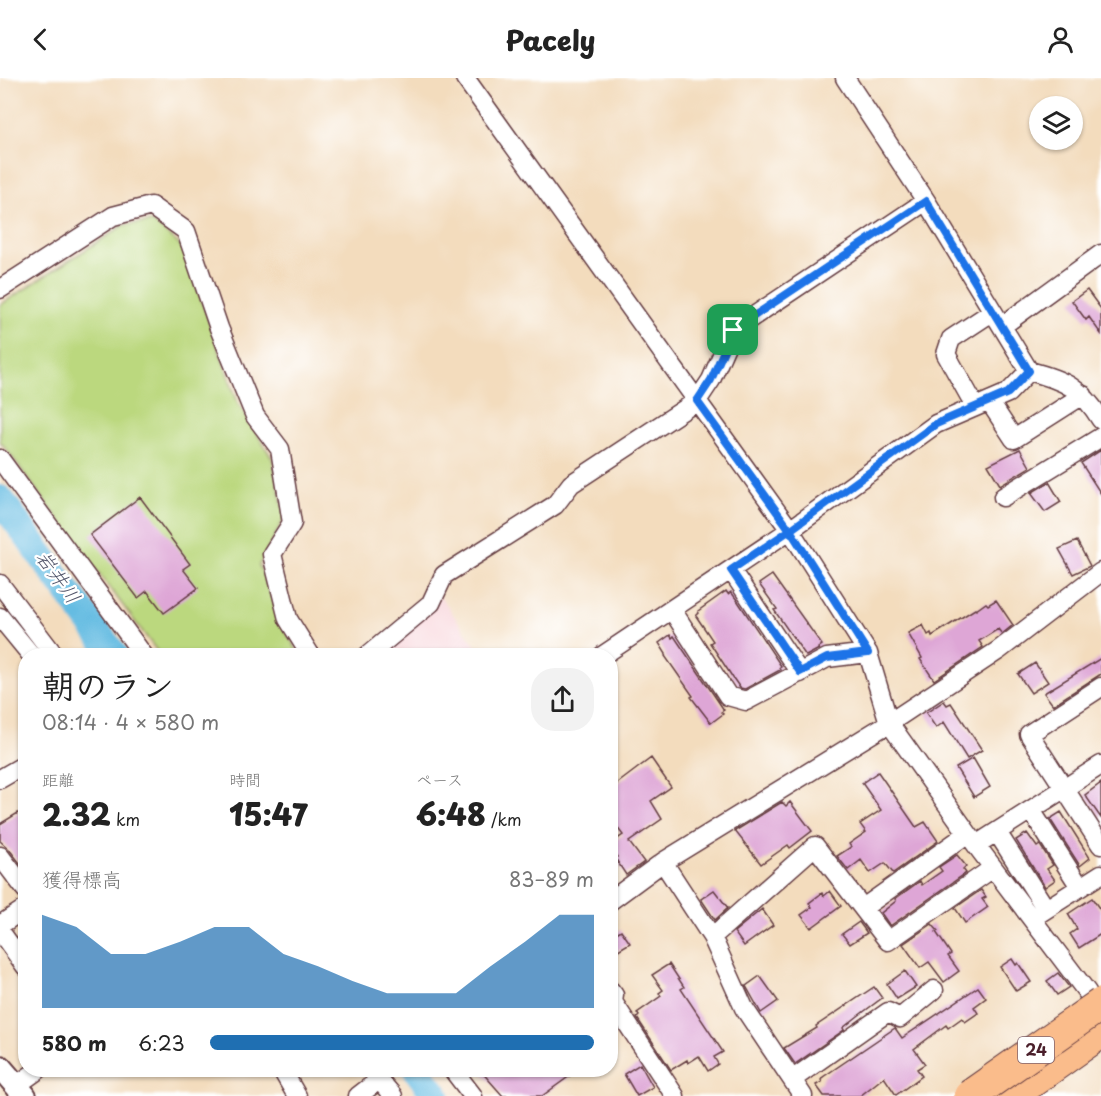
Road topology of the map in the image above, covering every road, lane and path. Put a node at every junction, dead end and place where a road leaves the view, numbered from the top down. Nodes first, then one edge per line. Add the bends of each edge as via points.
1 (465, 78) edge
2 (845, 78) edge
3 (926, 201) junction
4 (1101, 254) edge
5 (0, 290) edge
6 (997, 319) junction
7 (1029, 371) junction
8 (970, 397) dead end
9 (1091, 397) edge
10 (697, 401) junction
11 (989, 401) junction
12 (1101, 420) edge
13 (1101, 437) edge
14 (0, 459) edge
15 (1004, 497) dead end
16 (790, 530) junction
17 (731, 570) junction
18 (1101, 572) edge
19 (0, 584) edge
20 (672, 610) junction
21 (0, 617) edge
22 (25, 648) edge
23 (50, 648) edge
24 (138, 648) edge
25 (306, 648) edge
26 (377, 648) edge
27 (614, 648) edge
28 (868, 653) junction
29 (800, 672) junction
30 (1101, 687) edge
31 (889, 723) junction
32 (1101, 766) edge
33 (18, 768) edge
34 (0, 778) edge
35 (1065, 789) junction
36 (1031, 810) junction
37 (997, 832) junction
38 (971, 840) junction
39 (1101, 845) edge
40 (0, 856) edge
41 (663, 862) junction
42 (993, 868) junction
43 (1101, 874) edge
44 (18, 880) edge
45 (1080, 887) junction
46 (618, 895) edge
47 (863, 908) junction
48 (1046, 909) junction
49 (18, 913) edge
50 (1030, 919) junction
51 (0, 925) edge
52 (0, 931) edge
53 (711, 937) junction
54 (18, 956) edge
55 (934, 990) dead end
56 (1098, 1006) edge
57 (618, 1010) edge
58 (0, 1067) edge
59 (32, 1077) edge
60 (286, 1077) edge
61 (374, 1077) edge
62 (378, 1077) edge
63 (458, 1077) edge
64 (793, 1079) junction
65 (21, 1090) edge
66 (297, 1096) edge
67 (358, 1096) edge
68 (393, 1096) edge
69 (473, 1096) edge
70 (675, 1096) edge
71 (803, 1096) edge
72 (972, 1096) edge
73 (1011, 1096) edge

1 - 10 street
2 - 3 street
3 - 6 street
3 - 10 street via 733,330
4 - 6 street
5 - 25 street via 113,216 151,206 186,231 255,416 280,449 292,523 272,554 288,619
6 - 7 street
6 - 8 street via 951,339 945,354
7 - 9 street via 1053,377
7 - 11 street via 1008,393
9 - 11 street via 1014,439
9 - 12 street
10 - 16 street
10 - 26 street via 571,484 555,505 444,575 431,603
11 - 16 street via 936,424
13 - 15 street
14 - 24 street
16 - 17 street
16 - 28 street
17 - 20 street
17 - 29 street
18 - 31 street via 999,650
19 - 23 street
20 - 27 street
20 - 29 street via 728,696 746,701
21 - 22 street
28 - 29 street via 827,658
28 - 31 street
30 - 35 street via 1029,734
31 - 38 street
31 - 41 street
32 - 35 street
33 - 34 street
35 - 36 street
35 - 39 street
36 - 37 street
36 - 45 street
37 - 38 street
37 - 48 street
38 - 42 street
38 - 47 street
40 - 44 street
41 - 46 street
41 - 53 street
42 - 47 street via 888,941
42 - 50 street
43 - 45 street
45 - 48 street
47 - 53 street via 815,846
48 - 50 street
49 - 51 street
50 - 56 street
52 - 54 street
53 - 64 street via 744,1008
55 - 64 street via 900,1018 888,1012
56 - 72 highway, 24, bridge
56 - 73 highway, 24
57 - 70 street
58 - 65 street
59 - 65 street
60 - 66 street
61 - 67 street
62 - 68 street
63 - 69 street
64 - 71 street

